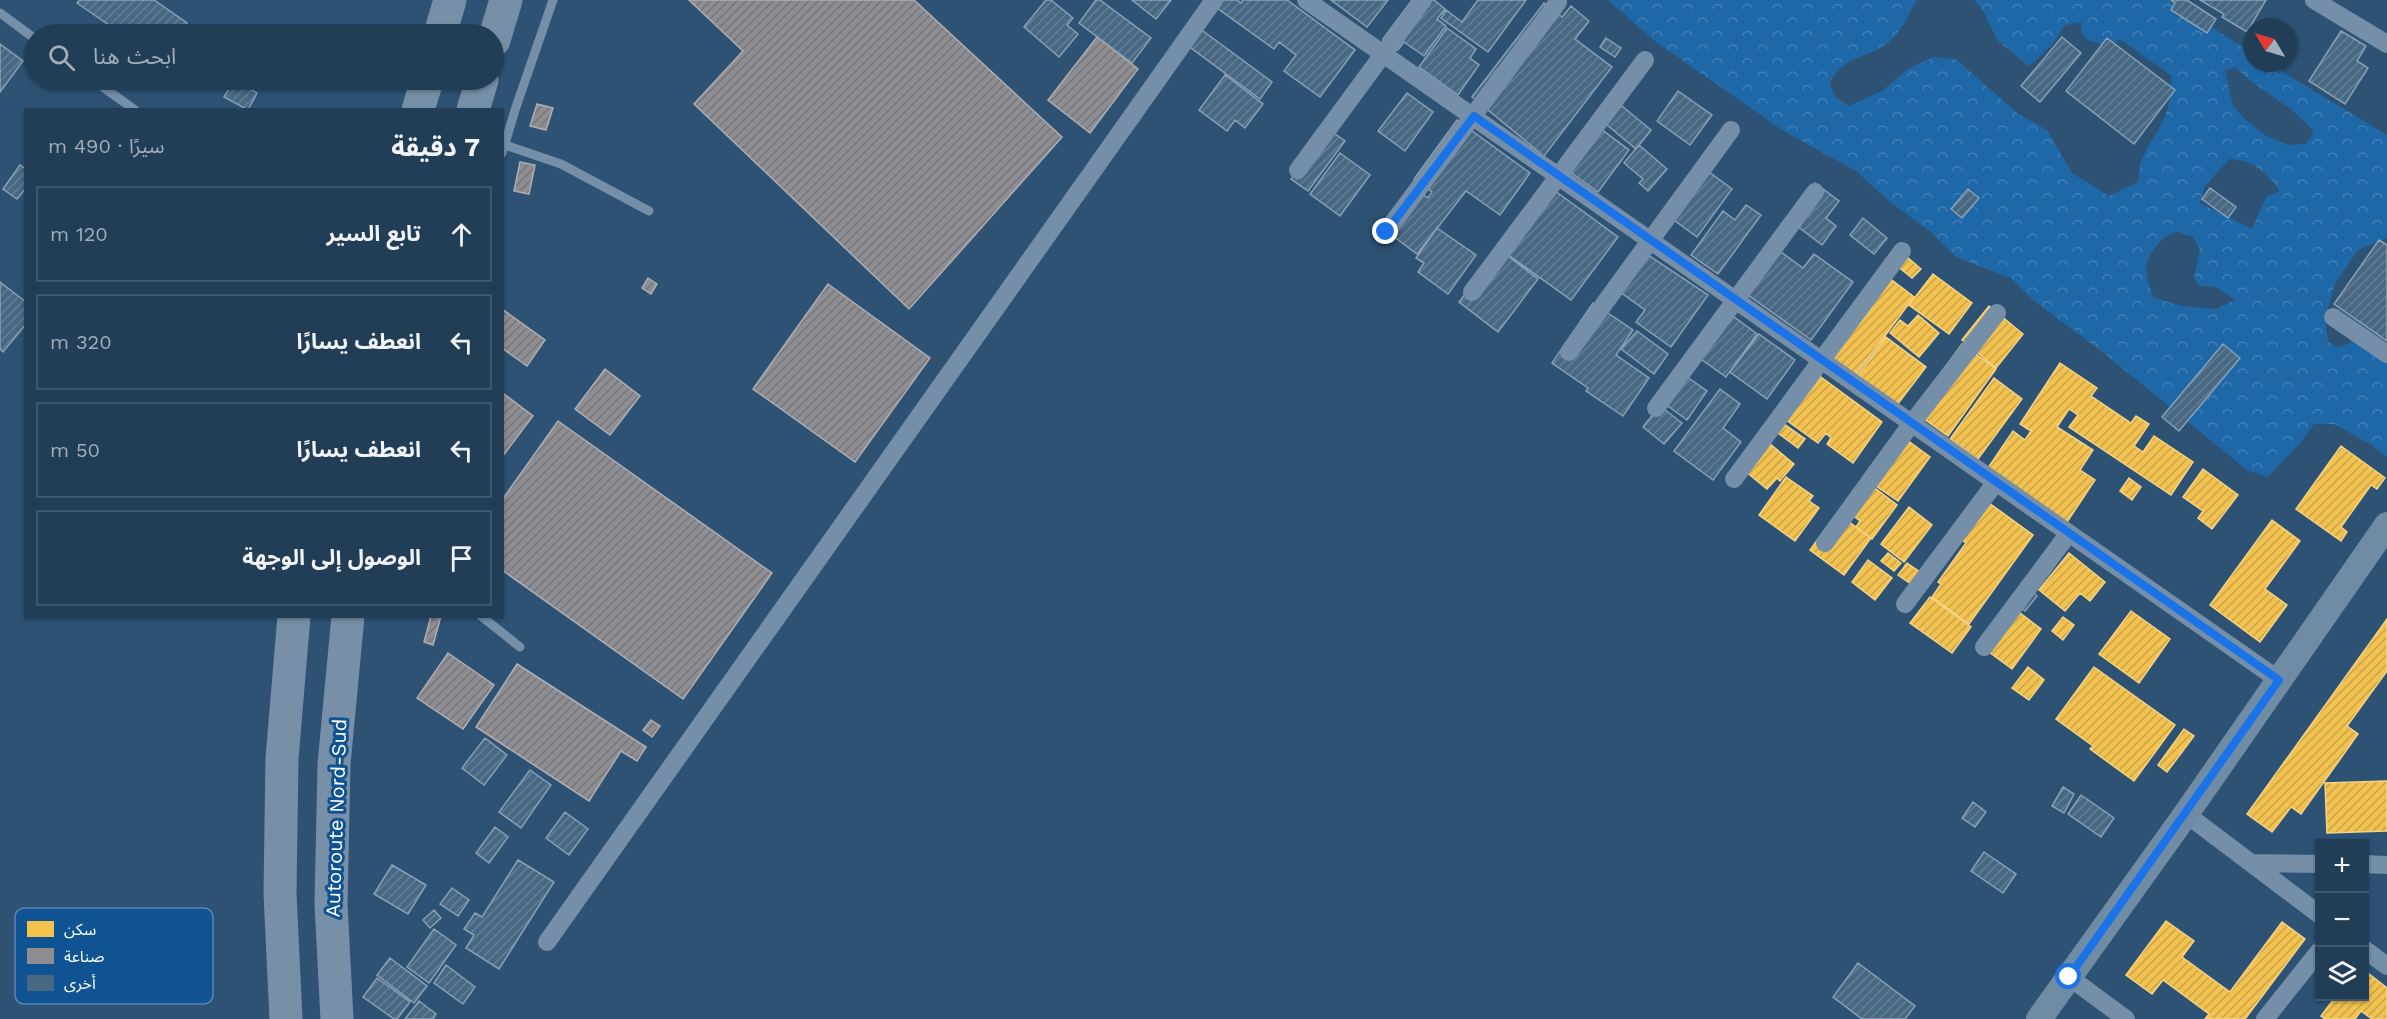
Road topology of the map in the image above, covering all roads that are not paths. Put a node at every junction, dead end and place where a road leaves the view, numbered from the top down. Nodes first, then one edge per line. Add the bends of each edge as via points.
1 (450, 0) edge
2 (506, 0) edge
3 (553, 0) edge
4 (1214, 0) edge
5 (1306, 0) edge
6 (1423, 0) edge
7 (2314, 0) edge
8 (1558, 2) dead end
9 (0, 13) edge
10 (443, 24) edge
11 (499, 24) edge
12 (24, 31) edge
13 (2387, 44) edge
14 (1384, 53) junction
15 (1645, 60) dead end
16 (107, 90) edge
17 (424, 90) edge
18 (479, 90) edge
19 (132, 108) edge
20 (419, 108) edge
21 (474, 108) edge
22 (1474, 116) junction
23 (1731, 130) dead end
24 (504, 149) edge
25 (1298, 170) dead end
26 (1559, 176) junction
27 (1815, 192) dead end
28 (649, 211) dead end
29 (1386, 232) dead end
30 (1650, 239) junction
31 (1902, 251) dead end
32 (1472, 292) dead end
33 (1735, 299) junction
34 (1997, 313) dead end
35 (2333, 317) dead end
36 (1569, 352) dead end
37 (2387, 354) edge
38 (1823, 360) junction
39 (1656, 408) dead end
40 (1912, 423) junction
41 (1734, 479) dead end
42 (1996, 482) junction
43 (2387, 525) edge
44 (2069, 533) junction
45 (1825, 543) dead end
46 (1905, 604) dead end
47 (294, 618) edge
48 (348, 618) edge
49 (483, 618) edge
50 (1984, 647) dead end
51 (520, 648) dead end
52 (2279, 680) junction
53 (2186, 814) junction
54 (2251, 863) junction
55 (2315, 864) edge
56 (2369, 864) edge
57 (2387, 865) edge
58 (2315, 912) edge
59 (547, 942) dead end
60 (2369, 953) edge
61 (2315, 955) edge
62 (2387, 966) edge
63 (2069, 977) junction
64 (286, 1019) edge
65 (337, 1019) edge
66 (2039, 1019) edge
67 (2126, 1019) edge
68 (2265, 1019) edge

1 - 10 highway
2 - 11 highway
3 - 24 lane
4 - 59 street
5 - 14 street
6 - 14 street
7 - 13 street
8 - 22 street
9 - 12 lane
14 - 22 street
14 - 25 street
15 - 26 street
16 - 19 lane
17 - 20 highway
18 - 21 highway
22 - 26 street
22 - 29 street
23 - 30 street
24 - 28 lane via 561,164
26 - 30 street
26 - 32 street
27 - 33 street
30 - 33 street
30 - 36 street
31 - 38 street
33 - 38 street
33 - 39 street
34 - 40 street
35 - 37 street
38 - 40 street
38 - 41 street
40 - 42 street
40 - 45 street
42 - 44 street
42 - 46 street
43 - 52 main road
44 - 50 street
44 - 52 street
47 - 64 highway via 282,758 280,892
48 - 65 highway, Autoroute Nord-Sud via 334,764 331,904
49 - 51 lane
52 - 53 main road
53 - 54 street
53 - 63 main road
54 - 55 street
54 - 58 street
56 - 57 street
60 - 62 street
61 - 68 street
63 - 66 main road
63 - 67 street

